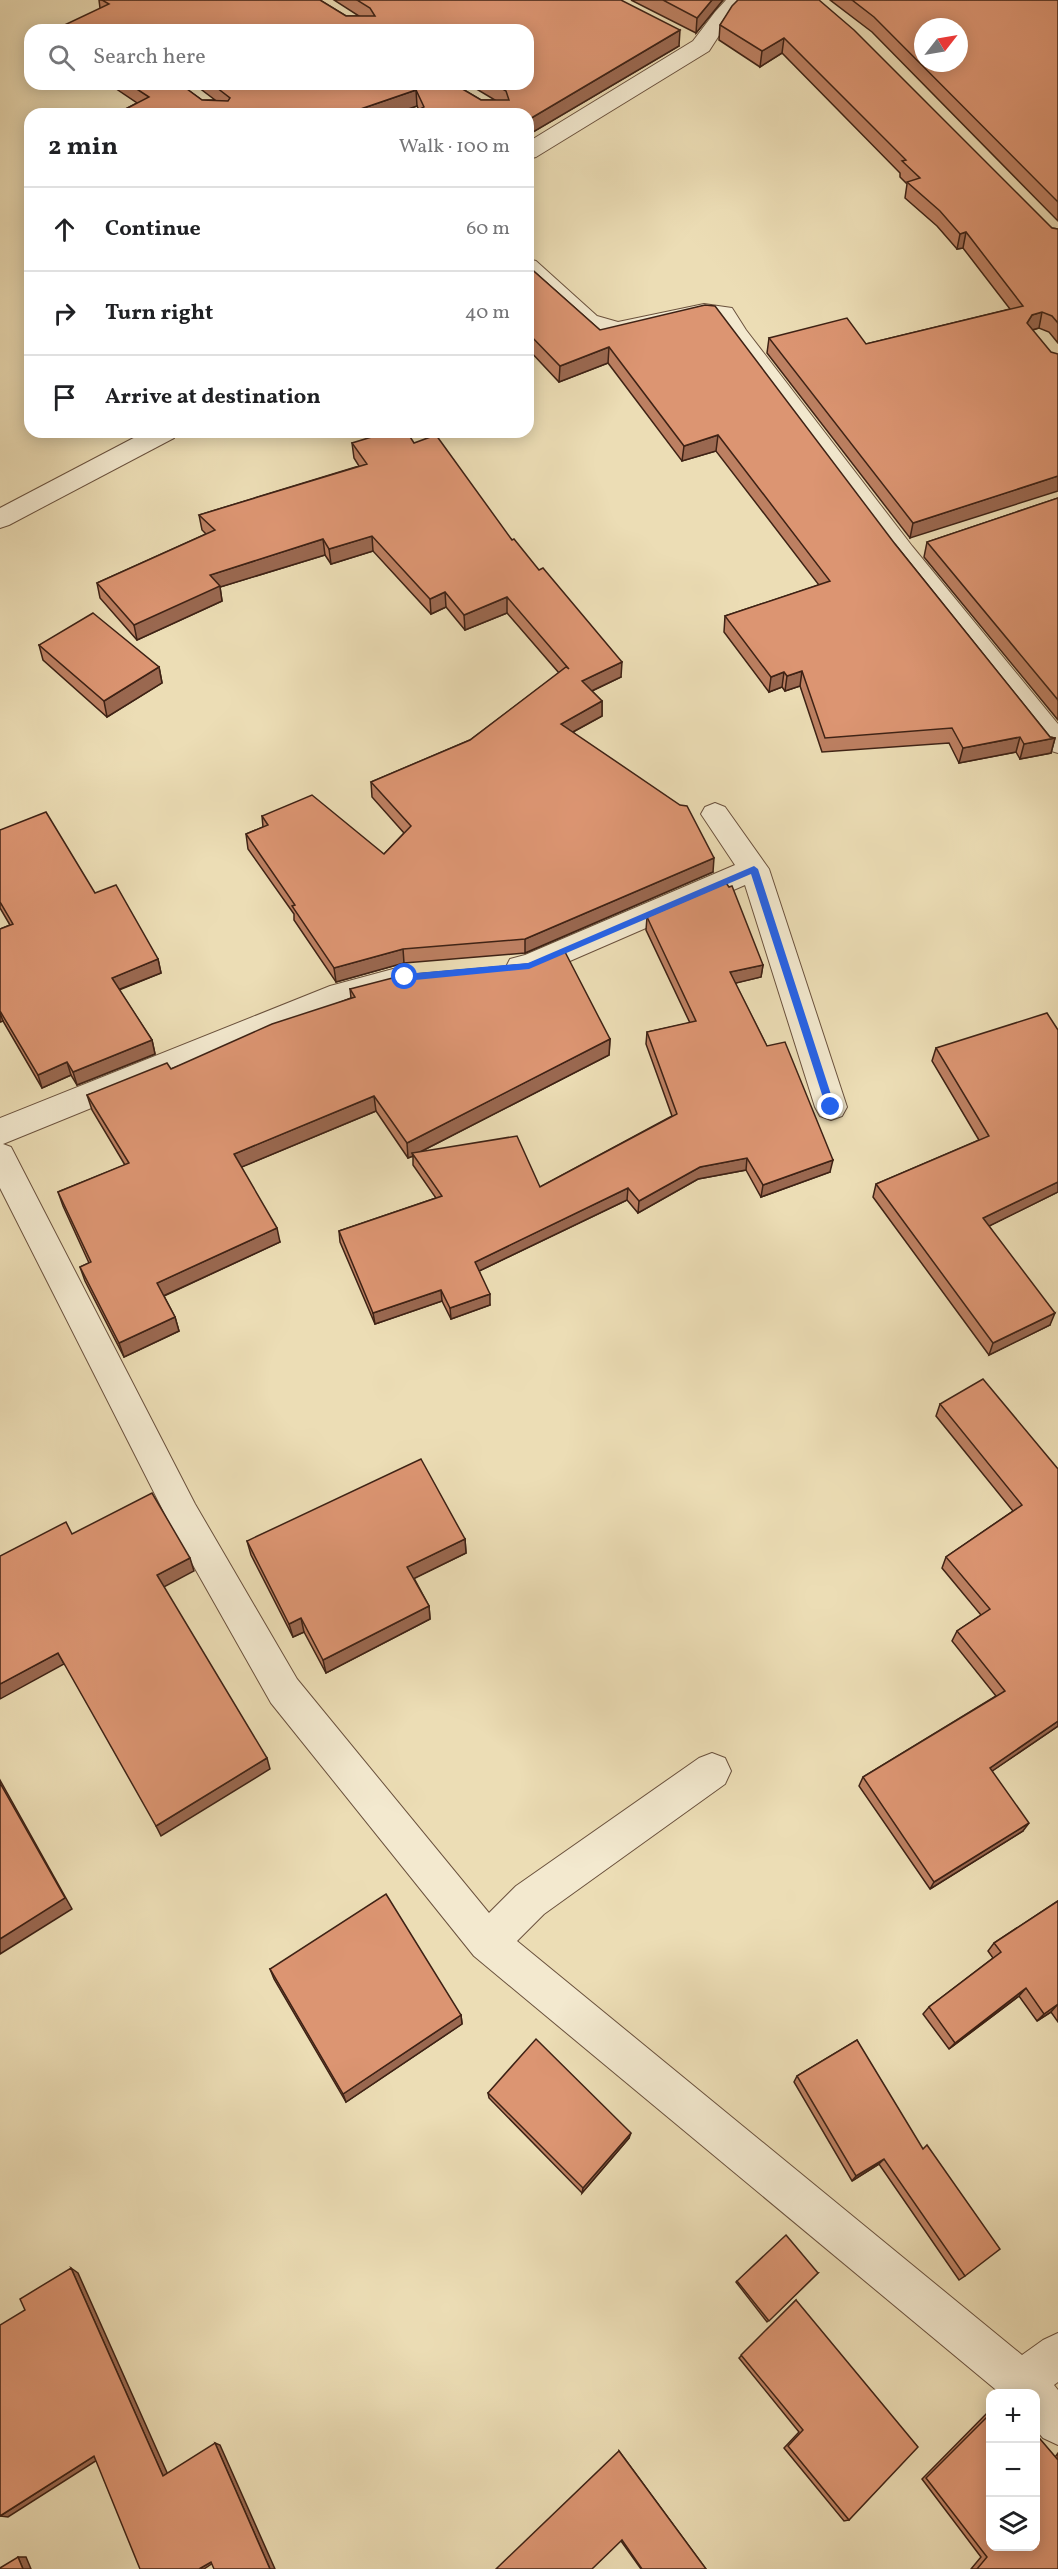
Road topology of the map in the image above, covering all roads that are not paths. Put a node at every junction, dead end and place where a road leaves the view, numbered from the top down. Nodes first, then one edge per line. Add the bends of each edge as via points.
1 (738, 0) edge
2 (681, 35) dead end
3 (701, 46) junction
4 (534, 142) edge
5 (534, 271) edge
6 (154, 438) edge
7 (0, 519) edge
8 (1058, 743) edge
9 (715, 814) dead end
10 (754, 869) junction
11 (494, 970) edge
12 (415, 977) edge
13 (831, 1107) dead end
14 (0, 1132) edge
15 (0, 1156) edge
16 (712, 1771) dead end
17 (488, 1942) junction
18 (1058, 2355) edge
19 (1025, 2389) edge
20 (1031, 2389) edge
21 (1040, 2404) edge
22 (1058, 2423) edge

1 - 3 street
2 - 3 street
3 - 4 street
5 - 8 street via 589,321 617,330 704,311 724,313 736,333 914,549
6 - 7 street
9 - 10 street
10 - 11 street via 529,966
10 - 13 street
12 - 14 street via 341,994
15 - 17 street via 183,1515 284,1691
16 - 17 street via 530,1900
17 - 19 street
18 - 20 street
21 - 22 street

